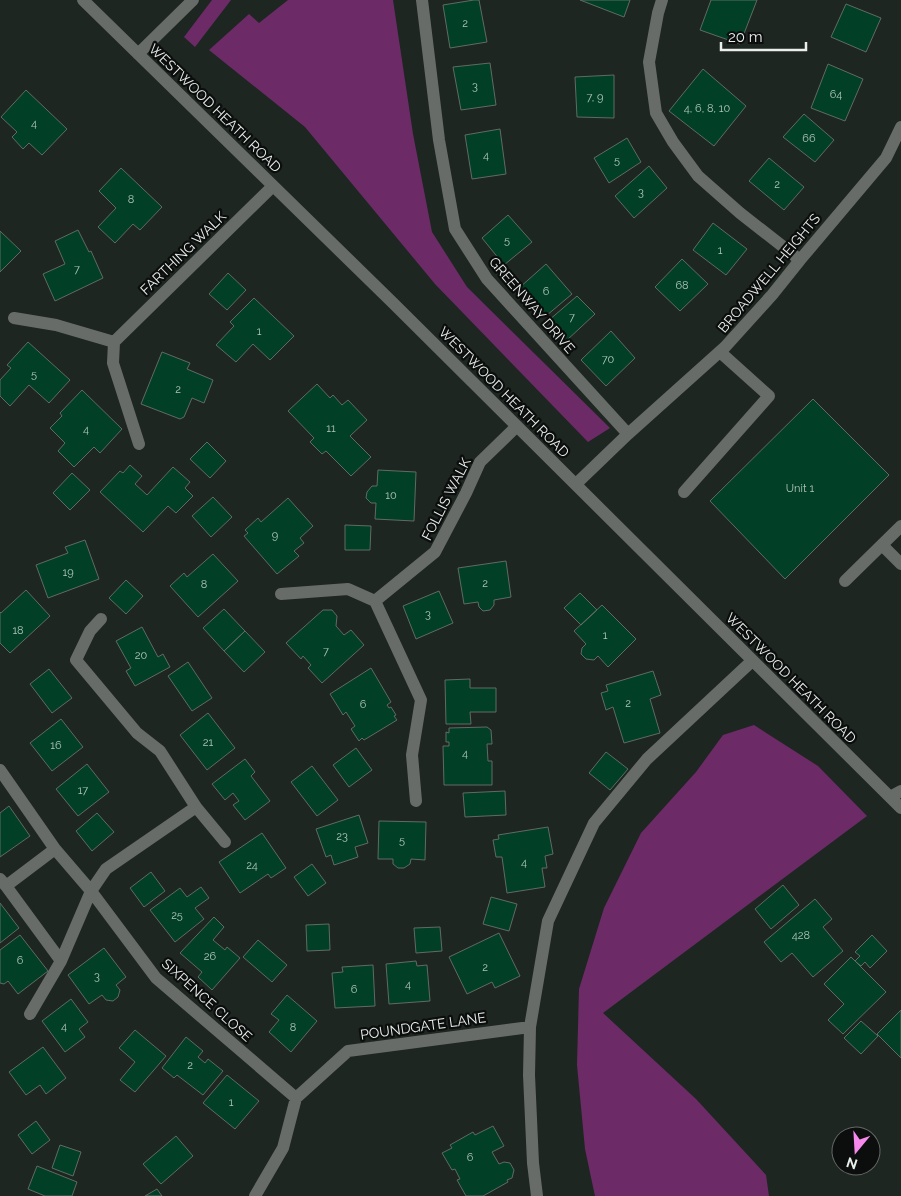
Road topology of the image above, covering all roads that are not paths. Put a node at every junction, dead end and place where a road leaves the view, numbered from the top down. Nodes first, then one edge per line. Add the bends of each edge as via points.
1 (83, 0) edge
2 (193, 0) edge
3 (422, 0) edge
4 (662, 0) edge
5 (138, 54) junction
6 (901, 127) edge
7 (274, 186) junction
8 (800, 260) junction
9 (14, 318) dead end
10 (114, 342) junction
11 (720, 352) junction
12 (517, 426) junction
13 (628, 434) junction
14 (139, 444) dead end
15 (576, 484) junction
16 (684, 492) dead end
17 (901, 526) edge
18 (882, 545) junction
19 (901, 564) edge
20 (845, 581) dead end
21 (281, 594) dead end
22 (375, 601) junction
23 (101, 619) dead end
24 (752, 661) junction
25 (0, 770) edge
26 (896, 794) edge
27 (416, 801) dead end
28 (196, 807) junction
29 (901, 808) edge
30 (225, 842) dead end
31 (56, 849) junction
32 (3, 882) edge
33 (91, 891) junction
34 (61, 961) junction
35 (30, 1014) dead end
36 (530, 1027) junction
37 (296, 1098) junction
38 (255, 1196) edge
39 (537, 1196) edge

1 - 5 street, WESTWOOD HEATH ROAD
2 - 5 street
3 - 13 street, GREENWAY DRIVE via 439,140 455,228 487,279
4 - 8 street via 649,62 656,113 698,176 740,214
5 - 7 street, WESTWOOD HEATH ROAD
6 - 8 street, BROADWELL HEIGHTS via 886,158
7 - 10 street, FARTHING WALK
7 - 12 street, WESTWOOD HEATH ROAD
8 - 11 street, BROADWELL HEIGHTS
9 - 10 street via 56,325
10 - 14 street via 113,364
11 - 13 street, BROADWELL HEIGHTS
11 - 16 street via 770,396
12 - 15 street, WESTWOOD HEATH ROAD
12 - 22 street, FOLLIS WALK via 480,462 435,552
13 - 15 street, BROADWELL HEIGHTS
15 - 24 street, WESTWOOD HEATH ROAD
17 - 18 street
18 - 19 street
18 - 20 street
21 - 22 street via 348,589
22 - 27 street via 421,700 412,755
23 - 28 street via 90,631 76,660 137,733 160,751
24 - 26 street, WESTWOOD HEATH ROAD
24 - 36 street via 647,759 594,823 548,922
25 - 31 street, SIXPENCE CLOSE
26 - 29 street, WESTWOOD HEATH ROAD
28 - 30 street
28 - 33 street via 106,869
31 - 32 street
31 - 33 street, SIXPENCE CLOSE
32 - 34 street
33 - 34 street
33 - 37 street, SIXPENCE CLOSE via 156,978
34 - 35 street
36 - 37 street, POUNDGATE LANE via 348,1051
36 - 39 street via 529,1075
37 - 38 street via 283,1148

